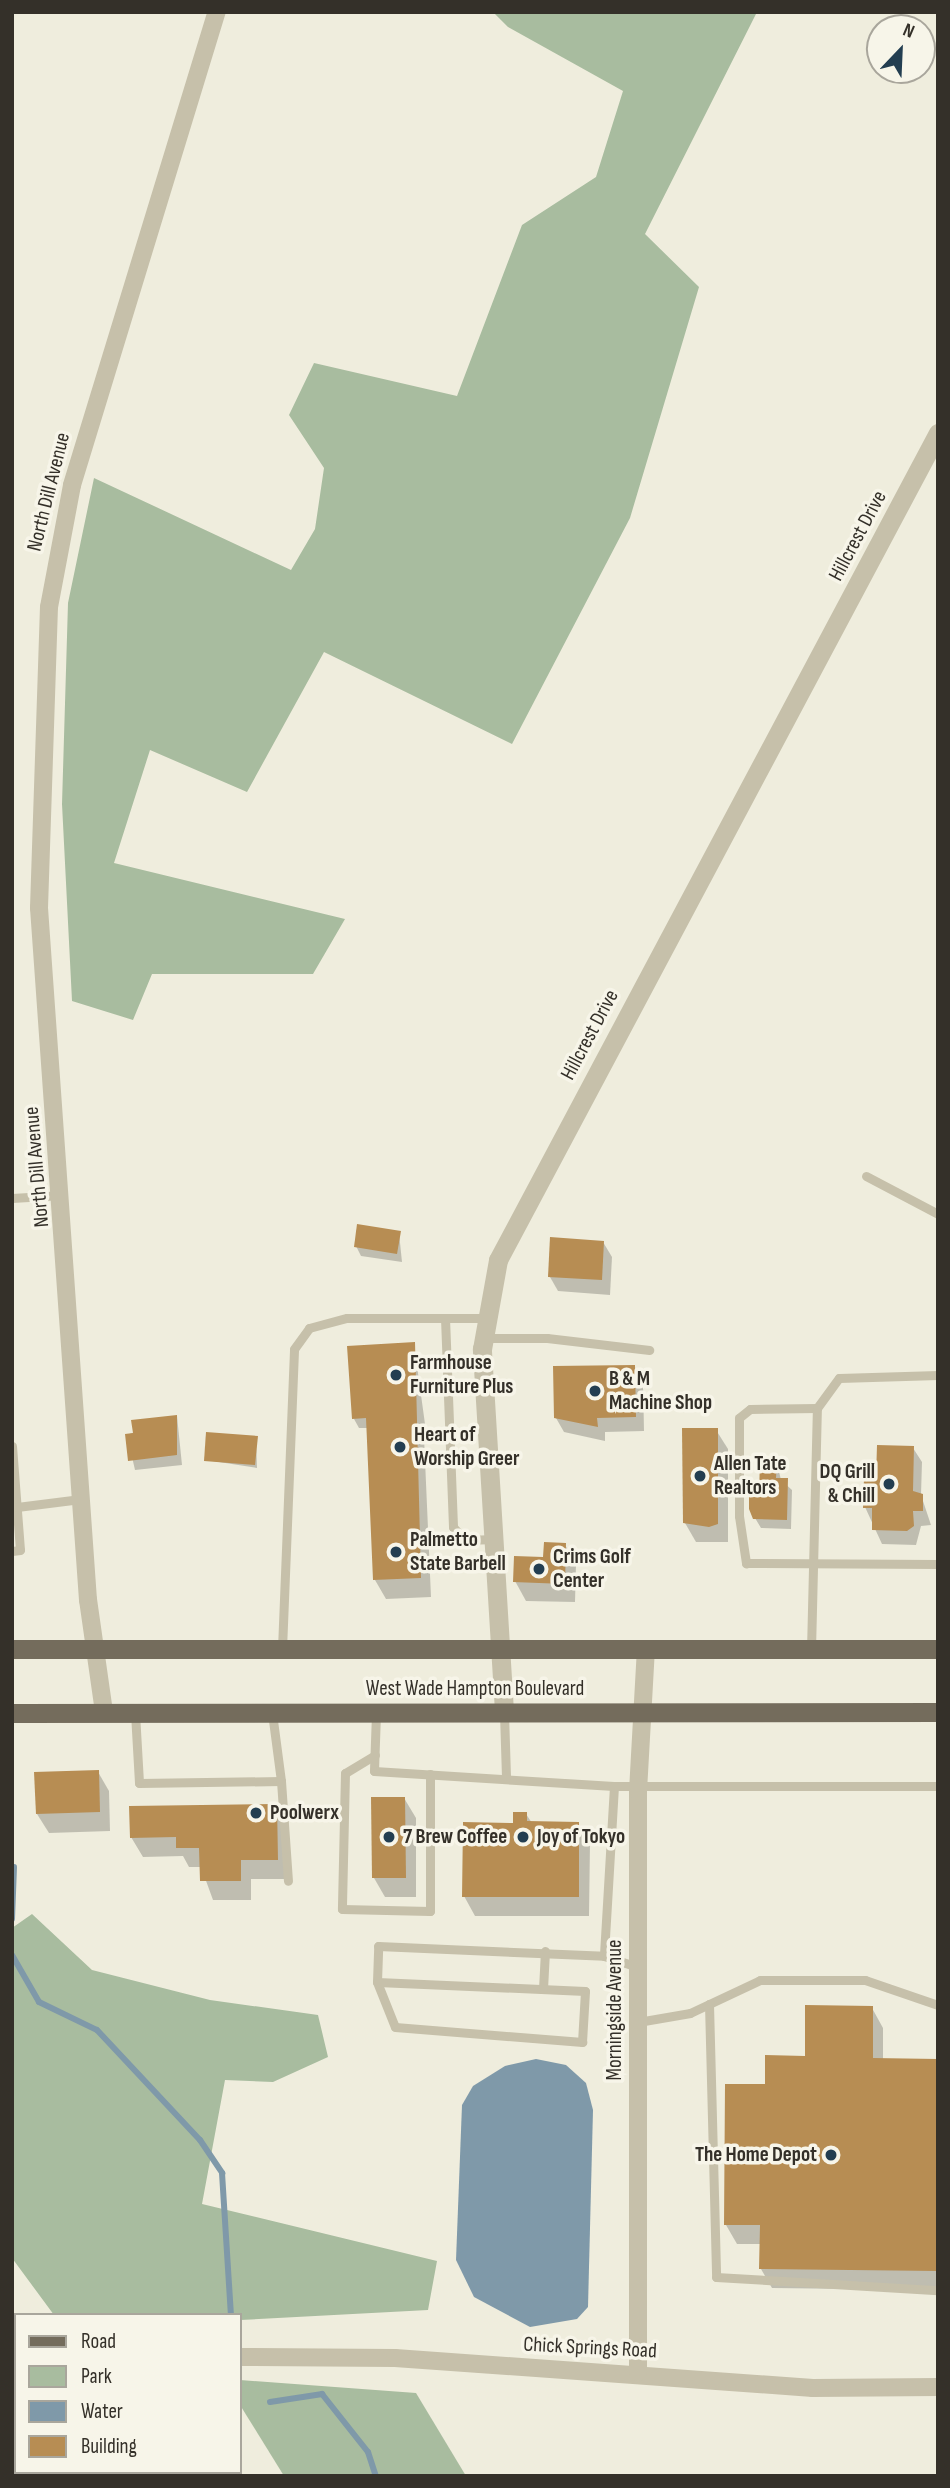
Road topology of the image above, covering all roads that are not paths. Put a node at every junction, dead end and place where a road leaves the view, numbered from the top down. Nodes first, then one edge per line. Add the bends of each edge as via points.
1 (217, 12) edge
2 (938, 433) edge
3 (866, 1176) dead end
4 (63, 1195) junction
5 (12, 1198) edge
6 (938, 1214) edge
7 (445, 1318) junction
8 (484, 1318) junction
9 (483, 1338) junction
10 (649, 1350) dead end
11 (938, 1375) edge
12 (817, 1408) junction
13 (12, 1446) edge
14 (82, 1499) junction
15 (17, 1507) junction
16 (496, 1539) junction
17 (12, 1551) edge
18 (814, 1562) junction
19 (938, 1564) edge
20 (12, 1649) edge
21 (99, 1649) junction
22 (282, 1649) junction
23 (500, 1649) junction
24 (646, 1649) junction
25 (811, 1650) junction
26 (938, 1650) edge
27 (504, 1711) junction
28 (104, 1712) junction
29 (135, 1712) junction
30 (376, 1712) junction
31 (642, 1712) junction
32 (938, 1712) edge
33 (12, 1713) edge
34 (271, 1713) junction
35 (374, 1755) junction
36 (430, 1774) junction
37 (506, 1778) junction
38 (281, 1781) junction
39 (614, 1786) junction
40 (938, 1786) edge
41 (638, 1787) junction
42 (288, 1881) dead end
43 (545, 1951) junction
44 (604, 1955) junction
45 (638, 1967) junction
46 (377, 1982) junction
47 (543, 1989) junction
48 (709, 2004) junction
49 (938, 2004) edge
50 (638, 2022) junction
51 (938, 2290) edge
52 (242, 2357) edge
53 (638, 2372) junction
54 (938, 2387) edge

1 - 4 street, North Dill Avenue via 72,485 54,570 37,857
2 - 8 street, Hillcrest Drive via 509,1233
3 - 6 lane
4 - 5 lane
4 - 14 street, North Dill Avenue
7 - 8 lane
7 - 16 lane via 453,1527 466,1540
7 - 22 lane via 347,1318 309,1328 294,1349
8 - 9 street, Hillcrest Drive
9 - 10 lane via 547,1338
9 - 16 street, Hillcrest Drive
11 - 12 lane via 839,1378
12 - 18 lane
12 - 18 lane via 750,1409 736,1434 741,1556 747,1563
13 - 15 lane
14 - 15 lane
14 - 21 street, North Dill Avenue via 88,1600
15 - 17 lane via 20,1550
16 - 23 street, Hillcrest Drive
18 - 19 lane
18 - 25 lane
20 - 21 main road, West Wade Hampton Boulevard
21 - 22 main road, West Wade Hampton Boulevard
21 - 28 street, North Dill Avenue
22 - 23 main road, West Wade Hampton Boulevard
23 - 24 main road, West Wade Hampton Boulevard
23 - 27 street, Hillcrest Drive
24 - 25 main road, West Wade Hampton Boulevard
24 - 31 street, Morningside Avenue
25 - 26 main road, West Wade Hampton Boulevard
27 - 30 main road, West Wade Hampton Boulevard
27 - 31 main road, West Wade Hampton Boulevard
27 - 37 lane
28 - 29 main road, West Wade Hampton Boulevard
28 - 33 main road, West Wade Hampton Boulevard
29 - 34 main road, West Wade Hampton Boulevard
29 - 38 lane via 139,1783
30 - 34 main road, West Wade Hampton Boulevard
30 - 35 lane
31 - 32 main road, West Wade Hampton Boulevard
31 - 41 street, Morningside Avenue
34 - 38 lane
35 - 36 lane via 374,1771
35 - 36 lane via 345,1773 342,1909 430,1911
36 - 37 lane
37 - 39 lane
38 - 42 lane
39 - 41 lane
39 - 44 lane
40 - 41 lane
41 - 45 street, Morningside Avenue
43 - 44 lane
43 - 46 lane via 378,1946
43 - 47 lane
44 - 45 lane
45 - 50 street, Morningside Avenue
46 - 47 lane
46 - 47 lane via 395,2027 582,2042 585,1991
48 - 49 lane via 760,1980 865,1980
48 - 50 lane
48 - 51 lane via 716,2277 843,2289
50 - 53 street, Morningside Avenue
52 - 53 street, Chick Springs Road via 396,2358
53 - 54 street, Chick Springs Road via 813,2388

